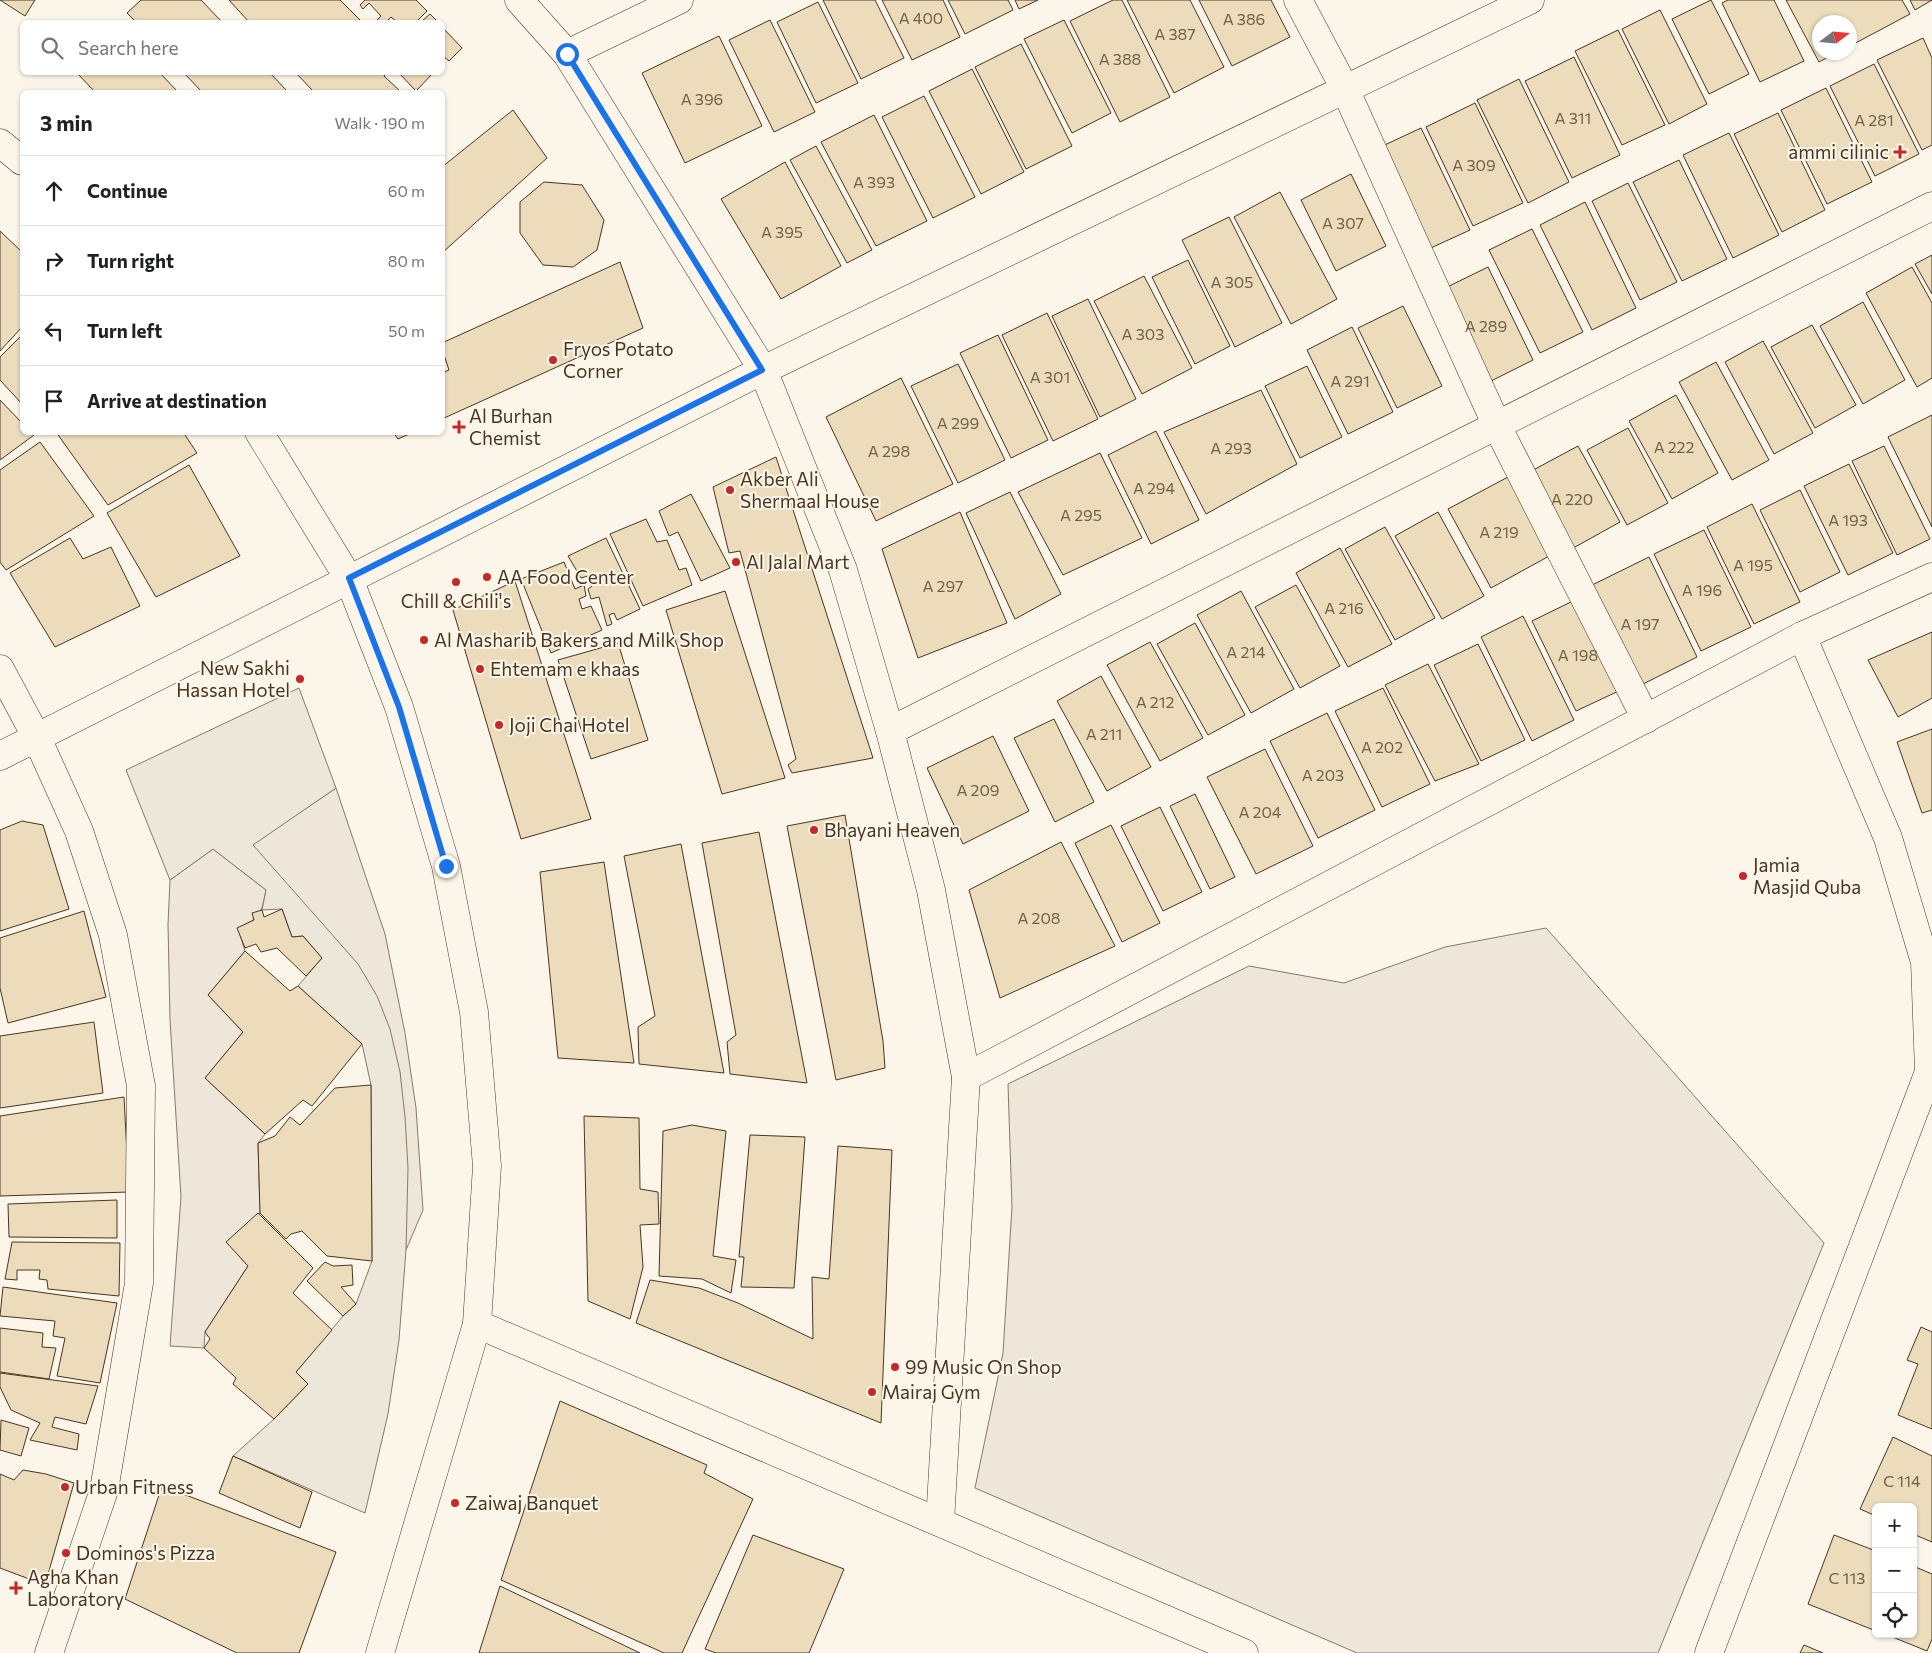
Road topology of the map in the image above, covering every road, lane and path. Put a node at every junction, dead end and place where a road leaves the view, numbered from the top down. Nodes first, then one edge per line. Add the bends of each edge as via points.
1 (519, 0) edge
2 (679, 0) edge
3 (1298, 0) edge
4 (1530, 0) edge
5 (567, 54) junction
6 (1345, 89) junction
7 (0, 143) edge
8 (20, 160) edge
9 (1932, 206) edge
10 (762, 370) junction
11 (1496, 426) junction
12 (261, 435) edge
13 (1932, 577) edge
14 (349, 578) junction
15 (1802, 636) junction
16 (0, 669) edge
17 (1646, 719) junction
18 (890, 731) junction
19 (37, 738) junction
20 (0, 756) edge
21 (1931, 1072) edge
22 (966, 1077) junction
23 (476, 1324) junction
24 (940, 1522) junction
25 (48, 1653) edge
26 (380, 1653) edge
27 (1244, 1653) edge
28 (1709, 1653) edge

1 - 5 street
2 - 5 street
3 - 6 street
4 - 6 street
5 - 10 street
6 - 10 street
6 - 11 street
7 - 8 street
9 - 11 street
10 - 14 street
10 - 18 street via 843,570
11 - 17 street
11 - 18 street
12 - 14 street
13 - 15 street
14 - 19 street
14 - 23 street via 399,707 446,866 474,1012 487,1166
15 - 17 street
15 - 21 street via 1888,838 1925,962
16 - 19 street
17 - 22 street
18 - 22 street via 931,890
19 - 20 street
19 - 25 street via 79,831 113,935 141,1086 139,1283 104,1490
21 - 28 street
22 - 24 street
23 - 24 street
23 - 26 street
24 - 27 street

